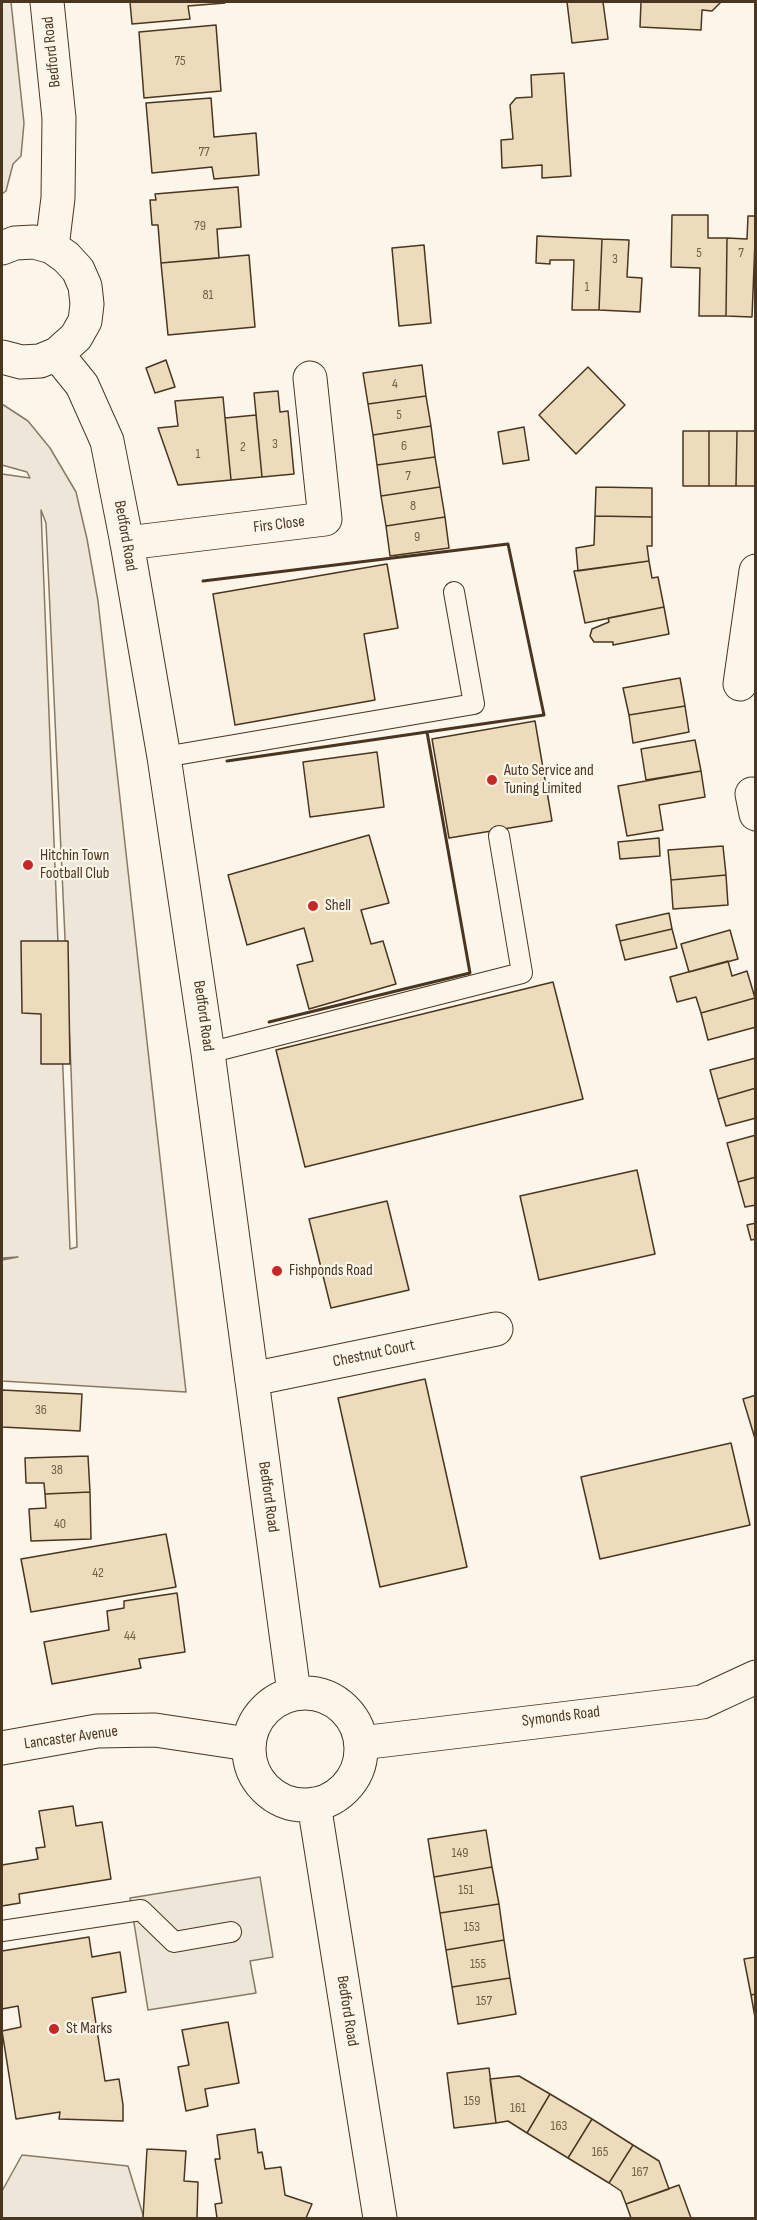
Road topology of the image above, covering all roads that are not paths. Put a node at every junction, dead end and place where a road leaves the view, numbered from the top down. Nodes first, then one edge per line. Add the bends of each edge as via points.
1 (47, 2) edge
2 (52, 247) junction
3 (2, 248) edge
4 (57, 354) junction
5 (2, 357) edge
6 (310, 378) dead end
7 (127, 543) junction
8 (756, 571) edge
9 (453, 592) dead end
10 (740, 684) dead end
11 (164, 757) junction
12 (499, 836) dead end
13 (208, 1053) junction
14 (496, 1329) dead end
15 (252, 1379) junction
16 (756, 1677) edge
17 (294, 1693) junction
18 (361, 1743) junction
19 (248, 1744) junction
20 (2, 1748) edge
21 (314, 1804) junction
22 (2, 1931) edge
23 (231, 1932) dead end
24 (380, 2218) edge

1 - 2 main road, Bedford Road via 59,117 58,198
2 - 3 main road via 34,242
2 - 4 main road via 78,270 87,304 85,321 76,337
4 - 5 main road via 30,362
4 - 7 main road, Bedford Road via 82,385 107,441
6 - 7 main road, Firs Close via 325,519
7 - 11 main road, Bedford Road
8 - 10 main road
9 - 11 lane via 474,704
11 - 13 main road, Bedford Road
12 - 13 lane via 522,973
13 - 15 main road, Bedford Road
14 - 15 main road, Chestnut Court
15 - 17 main road, Bedford Road
16 - 18 main road, Symonds Road via 702,1702
17 - 18 main road via 310,1692 338,1703 350,1714
17 - 19 main road via 268,1706 251,1730
18 - 21 main road via 358,1767 346,1788 333,1798
19 - 20 main road, Lancaster Avenue via 155,1730 97,1731
19 - 21 main road via 249,1762 256,1779 268,1792 300,1806
21 - 24 main road, Bedford Road
22 - 23 lane via 141,1910 174,1942

